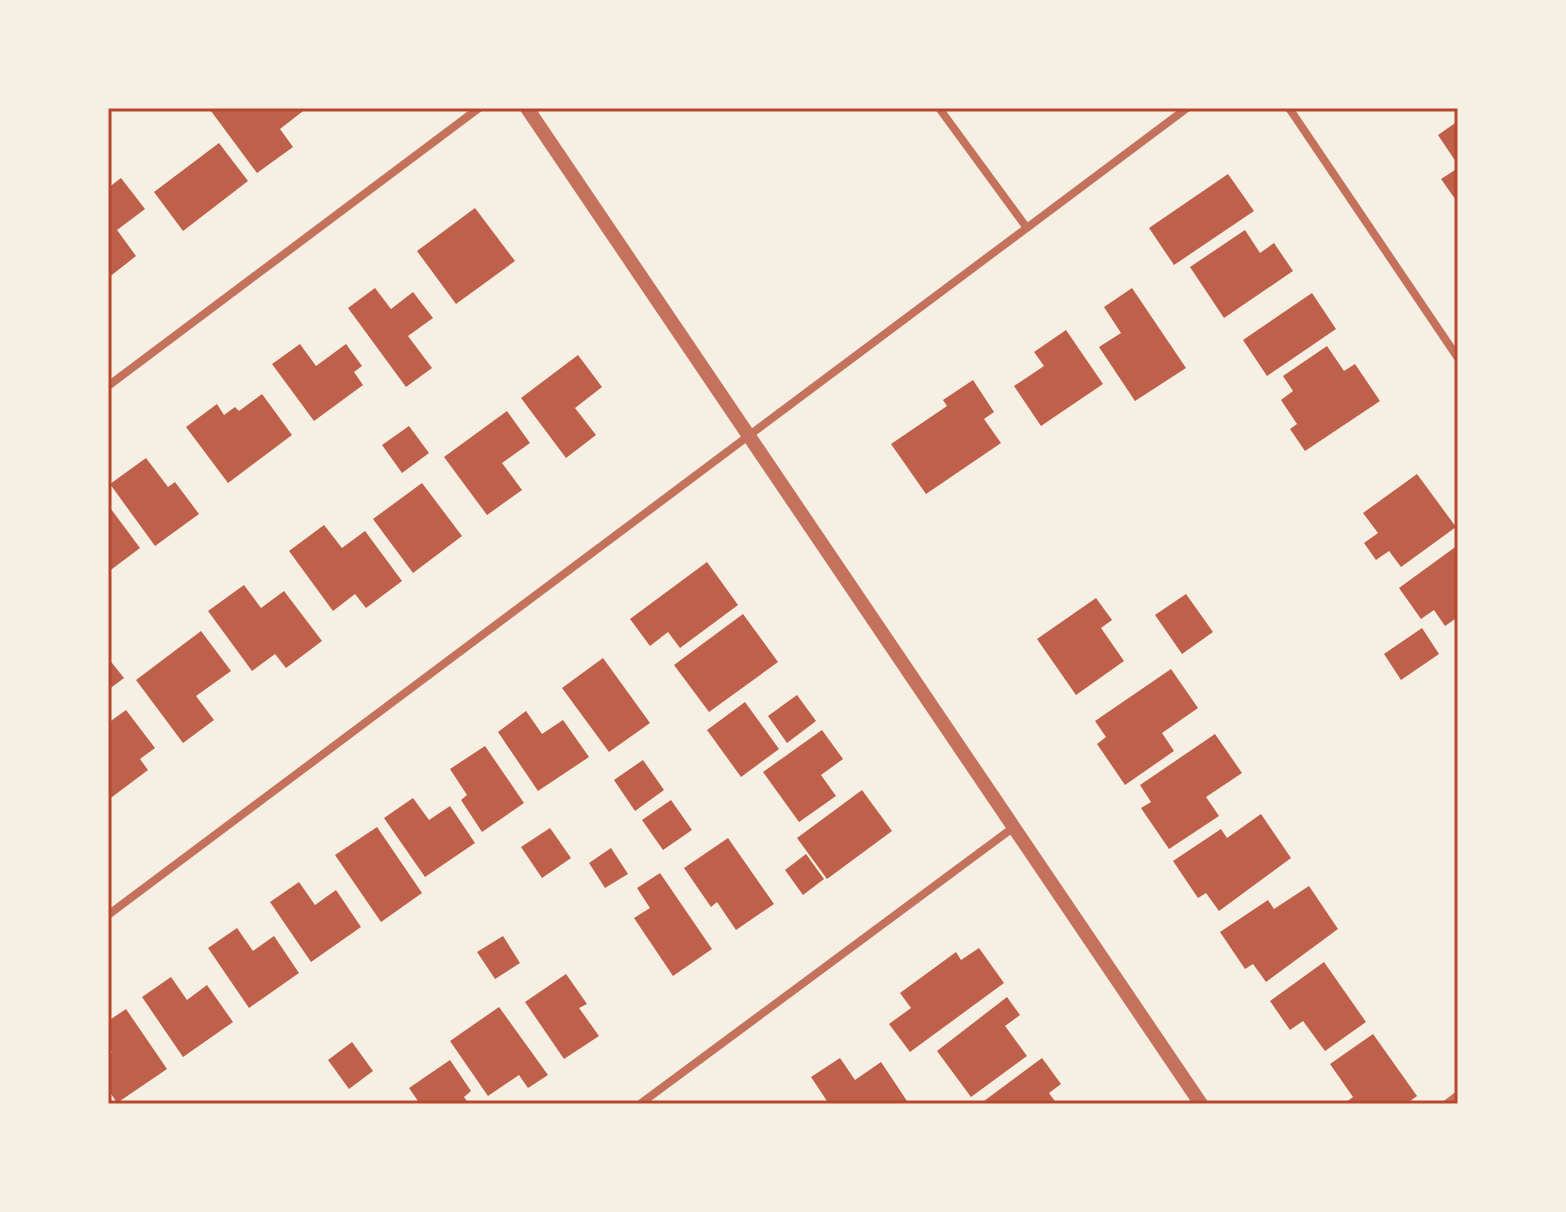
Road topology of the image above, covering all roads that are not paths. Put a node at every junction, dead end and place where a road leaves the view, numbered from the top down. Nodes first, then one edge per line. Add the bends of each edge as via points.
1 (479, 108) edge
2 (527, 108) edge
3 (939, 108) edge
4 (1187, 108) edge
5 (1289, 108) edge
6 (1027, 228) junction
7 (1458, 358) edge
8 (108, 386) edge
9 (749, 435) junction
10 (1014, 827) junction
11 (108, 915) edge
12 (1458, 1094) edge
13 (640, 1104) edge
14 (1201, 1104) edge
15 (1445, 1104) edge

1 - 8 street
2 - 9 street
3 - 6 street
4 - 6 street
5 - 7 street
6 - 9 street
9 - 10 street
9 - 11 street
10 - 13 street
10 - 14 street
12 - 15 lane

